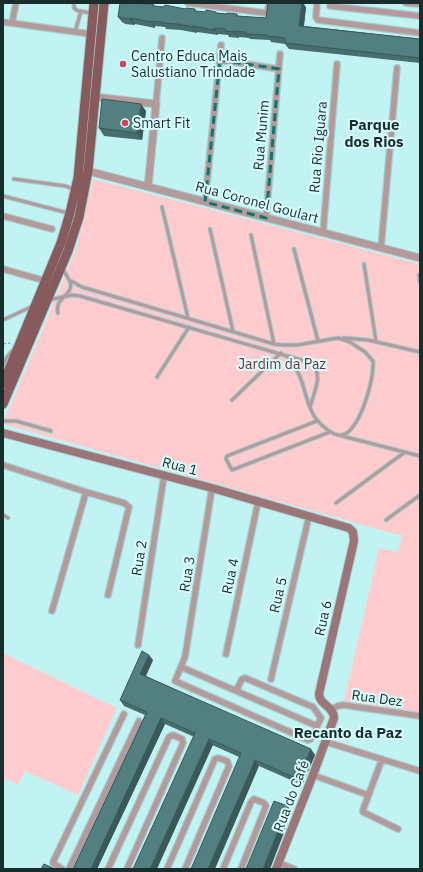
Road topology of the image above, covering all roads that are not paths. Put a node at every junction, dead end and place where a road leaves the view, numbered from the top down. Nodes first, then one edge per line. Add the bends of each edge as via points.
1 (16, 3) edge
2 (74, 3) edge
3 (94, 3) edge
4 (104, 3) edge
5 (188, 3) edge
6 (269, 3) edge
7 (317, 3) edge
8 (406, 3) edge
9 (420, 4) edge
10 (330, 6) dead end
11 (81, 11) junction
12 (93, 13) junction
13 (420, 16) edge
14 (3, 23) edge
15 (12, 23) junction
16 (75, 32) junction
17 (420, 33) edge
18 (91, 34) junction
19 (162, 38) dead end
20 (221, 45) dead end
21 (280, 54) dead end
22 (220, 60) junction
23 (337, 64) dead end
24 (397, 68) dead end
25 (279, 69) junction
26 (95, 97) junction
27 (84, 101) junction
28 (156, 104) junction
29 (88, 171) junction
30 (14, 179) dead end
31 (148, 187) junction
32 (76, 189) junction
33 (3, 196) edge
34 (205, 202) junction
35 (162, 207) dead end
36 (70, 213) junction
37 (3, 216) edge
38 (266, 218) junction
39 (52, 229) dead end
40 (210, 229) dead end
41 (323, 233) junction
42 (251, 235) dead end
43 (381, 248) junction
44 (294, 249) dead end
45 (420, 258) edge
46 (364, 264) dead end
47 (61, 267) junction
48 (3, 269) edge
49 (419, 275) dead end
50 (69, 280) junction
51 (46, 281) junction
52 (420, 282) edge
53 (65, 296) junction
54 (47, 300) junction
55 (37, 304) junction
56 (58, 313) dead end
57 (188, 318) junction
58 (3, 320) edge
59 (188, 327) junction
60 (232, 331) junction
61 (338, 338) junction
62 (318, 341) junction
63 (376, 341) junction
64 (21, 343) junction
65 (274, 344) junction
66 (420, 352) edge
67 (281, 353) junction
68 (287, 356) junction
69 (3, 366) edge
70 (157, 377) dead end
71 (3, 384) edge
72 (232, 400) dead end
73 (3, 404) edge
74 (310, 408) junction
75 (3, 421) edge
76 (317, 421) junction
77 (51, 431) dead end
78 (330, 432) junction
79 (3, 433) edge
80 (337, 434) junction
81 (405, 452) junction
82 (420, 456) edge
83 (3, 464) edge
84 (164, 476) junction
85 (212, 488) junction
86 (86, 492) junction
87 (420, 495) edge
88 (258, 502) junction
89 (336, 503) dead end
90 (3, 515) edge
91 (309, 516) junction
92 (8, 518) dead end
93 (386, 520) dead end
94 (349, 528) joint
95 (108, 595) dead end
96 (52, 612) dead end
97 (138, 644) dead end
98 (226, 654) dead end
99 (182, 665) junction
100 (271, 679) dead end
101 (236, 691) junction
102 (331, 710) junction
103 (124, 714) dead end
104 (420, 716) edge
105 (139, 720) dead end
106 (318, 726) junction
107 (326, 742) junction
108 (382, 759) junction
109 (420, 771) edge
110 (314, 775) junction
111 (368, 795) junction
112 (398, 829) dead end
113 (278, 866) edge
114 (62, 869) edge
115 (69, 869) edge
116 (108, 869) edge
117 (127, 869) edge
118 (167, 869) edge
119 (185, 869) edge
120 (223, 869) edge
121 (241, 869) edge
122 (294, 869) edge

1 - 15 street
2 - 11 lane via 74,8
3 - 12 main road
4 - 26 main road
5 - 6 street via 266,12
7 - 17 street via 318,20
8 - 9 street
10 - 13 street
11 - 12 lane
11 - 16 lane
12 - 18 main road
14 - 15 street
15 - 16 street
16 - 18 street
18 - 27 main road
19 - 28 street
20 - 22 street
21 - 25 street, Rua Munim
22 - 25 street
22 - 34 street
23 - 41 street, Rua Rio Iguara
24 - 43 street
25 - 38 street, Rua Munim
26 - 27 street
26 - 28 street
26 - 29 main road
27 - 32 main road
28 - 31 street
29 - 31 street, Rua Coronel Goulart
29 - 47 main road via 79,218
30 - 32 lane
31 - 34 street, Rua Coronel Goulart
32 - 36 main road
33 - 36 lane
34 - 38 street, Rua Coronel Goulart
35 - 57 lane
36 - 51 main road
37 - 39 street
38 - 41 street, Rua Coronel Goulart
40 - 60 lane
41 - 43 street, Rua Coronel Goulart
42 - 65 lane
43 - 45 street, Rua Coronel Goulart
44 - 62 lane
46 - 63 lane
47 - 50 lane
47 - 54 main road
48 - 51 street
49 - 52 lane
50 - 53 lane via 71,287
50 - 57 lane via 82,287
51 - 55 main road
53 - 54 lane
53 - 56 lane via 58,303
53 - 59 lane via 80,296
54 - 73 main road
55 - 58 lane
55 - 64 main road
57 - 60 lane
59 - 67 lane
59 - 70 lane
60 - 65 lane
61 - 62 lane
61 - 63 lane
61 - 80 lane via 365,352 373,361 374,367 359,416 346,434
62 - 65 lane via 291,346
63 - 66 lane
64 - 69 lane via 9,354
64 - 71 main road
67 - 68 lane
67 - 72 lane
68 - 74 lane via 300,376
68 - 74 lane via 310,363 317,372
74 - 76 lane
75 - 77 lane via 16,421
76 - 78 lane
76 - 78 lane via 227,456 226,459 232,470
78 - 80 lane
79 - 84 main road, Rua 1
80 - 81 lane
81 - 82 lane
81 - 89 lane
83 - 86 street
84 - 85 main road, Rua 1
84 - 97 street, Rua 2
85 - 88 main road, Rua 1
85 - 99 street, Rua 3
86 - 95 street via 127,504 129,507
86 - 96 street
87 - 93 lane
88 - 91 main road, Rua 1
88 - 98 street, Rua 4
90 - 92 lane
91 - 94 main road, Rua 1
91 - 100 street, Rua 5
94 - 102 main road, Rua 6 via 353,532 354,542 318,694 320,701
99 - 101 street
99 - 106 street, Rua 3 via 176,682 310,740
101 - 106 street
101 - 106 street via 245,678 313,707 321,716
102 - 104 street, Rua Dez via 343,705
102 - 107 main road, Rua do Café via 334,718
103 - 114 street via 54,860 55,866
105 - 115 street
107 - 108 street
107 - 110 main road, Rua do Café
108 - 109 street
108 - 111 street
110 - 111 street
110 - 113 main road, Rua do Café
111 - 112 street via 363,812
113 - 122 street
116 - 117 street via 169,737 174,735 182,739 183,743
118 - 119 street via 215,759 227,761 229,766
120 - 121 street via 254,799 266,806

